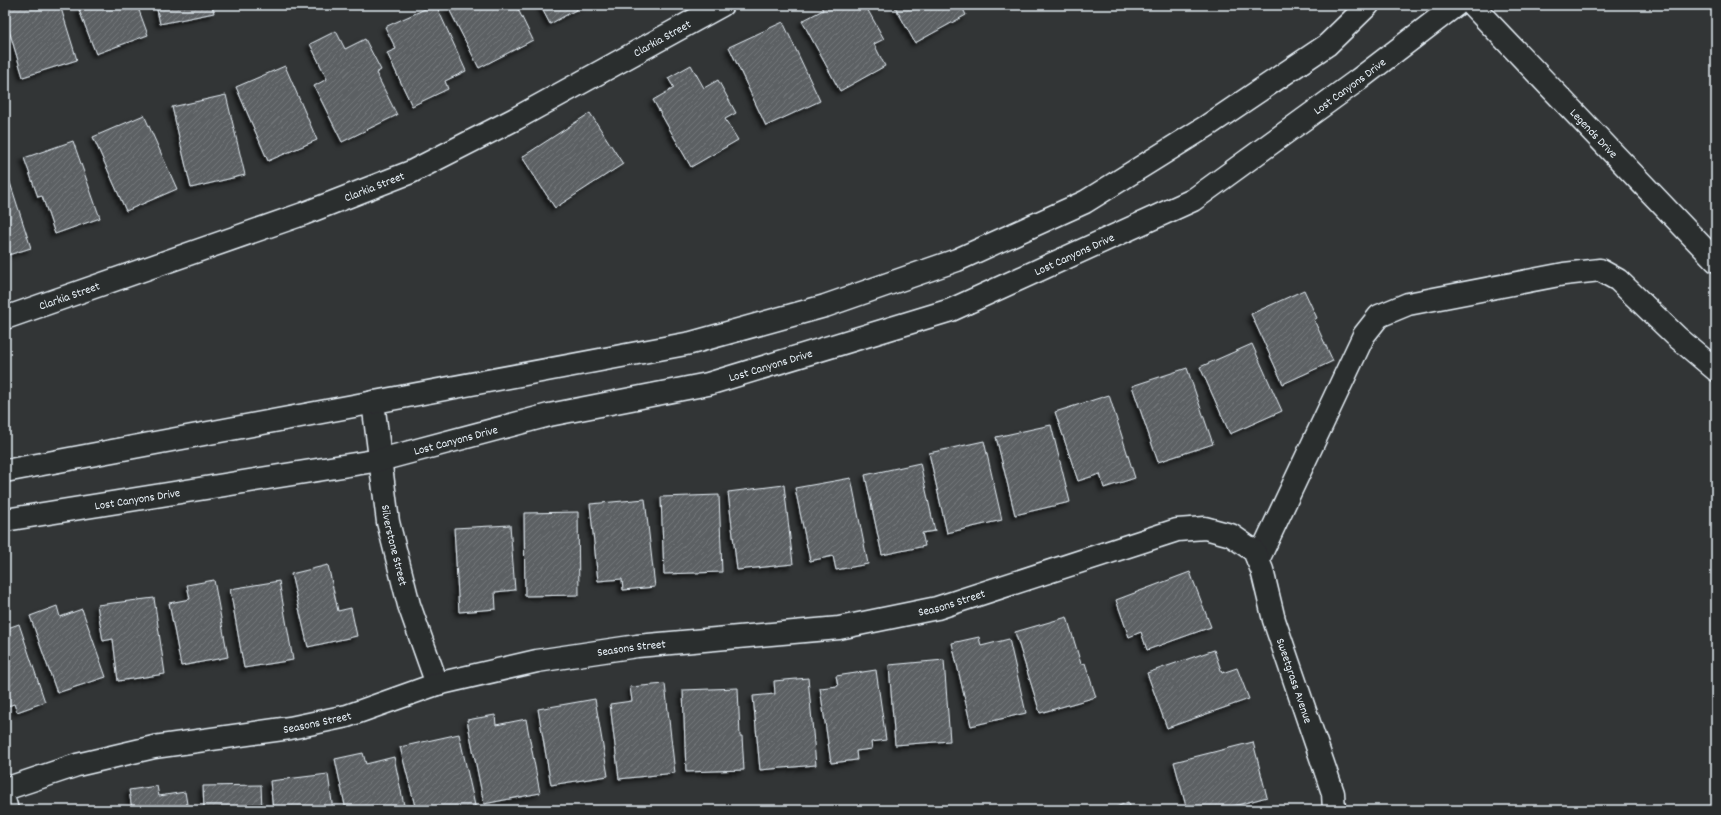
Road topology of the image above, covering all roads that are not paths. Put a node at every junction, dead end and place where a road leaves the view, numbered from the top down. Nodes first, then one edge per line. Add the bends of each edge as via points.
1 (722, 5) edge
2 (1368, 5) edge
3 (1456, 5) edge
4 (1472, 5) edge
5 (1716, 262) edge
6 (5, 318) edge
7 (1716, 370) edge
8 (373, 402) junction
9 (380, 460) junction
10 (5, 472) edge
11 (5, 520) edge
12 (1256, 556) junction
13 (437, 684) junction
14 (5, 789) edge
15 (5, 803) edge
16 (7, 810) edge
17 (1334, 810) edge

1 - 6 street, Clarkia Street via 514,119 411,172 304,214
2 - 8 street via 1326,44 1186,139 1085,202 957,260 825,306 691,343
3 - 9 street, Lost Canyons Drive via 1193,200 951,310 708,384 549,415
4 - 5 street, Legends Drive
7 - 12 street via 1677,337 1618,280 1600,270 1564,274 1408,304 1379,316 1364,335
8 - 9 street, Silverstone Street
8 - 10 street
9 - 11 street, Lost Canyons Drive
9 - 13 street, Silverstone Street via 388,522 409,604
12 - 13 street, Seasons Street via 1231,535 1205,528 1177,530 937,608 839,628 637,646 537,661
12 - 17 street, Sweetgrass Avenue via 1274,620 1333,793
13 - 14 street, Seasons Street via 347,716 290,728 154,747 77,765
15 - 16 street

